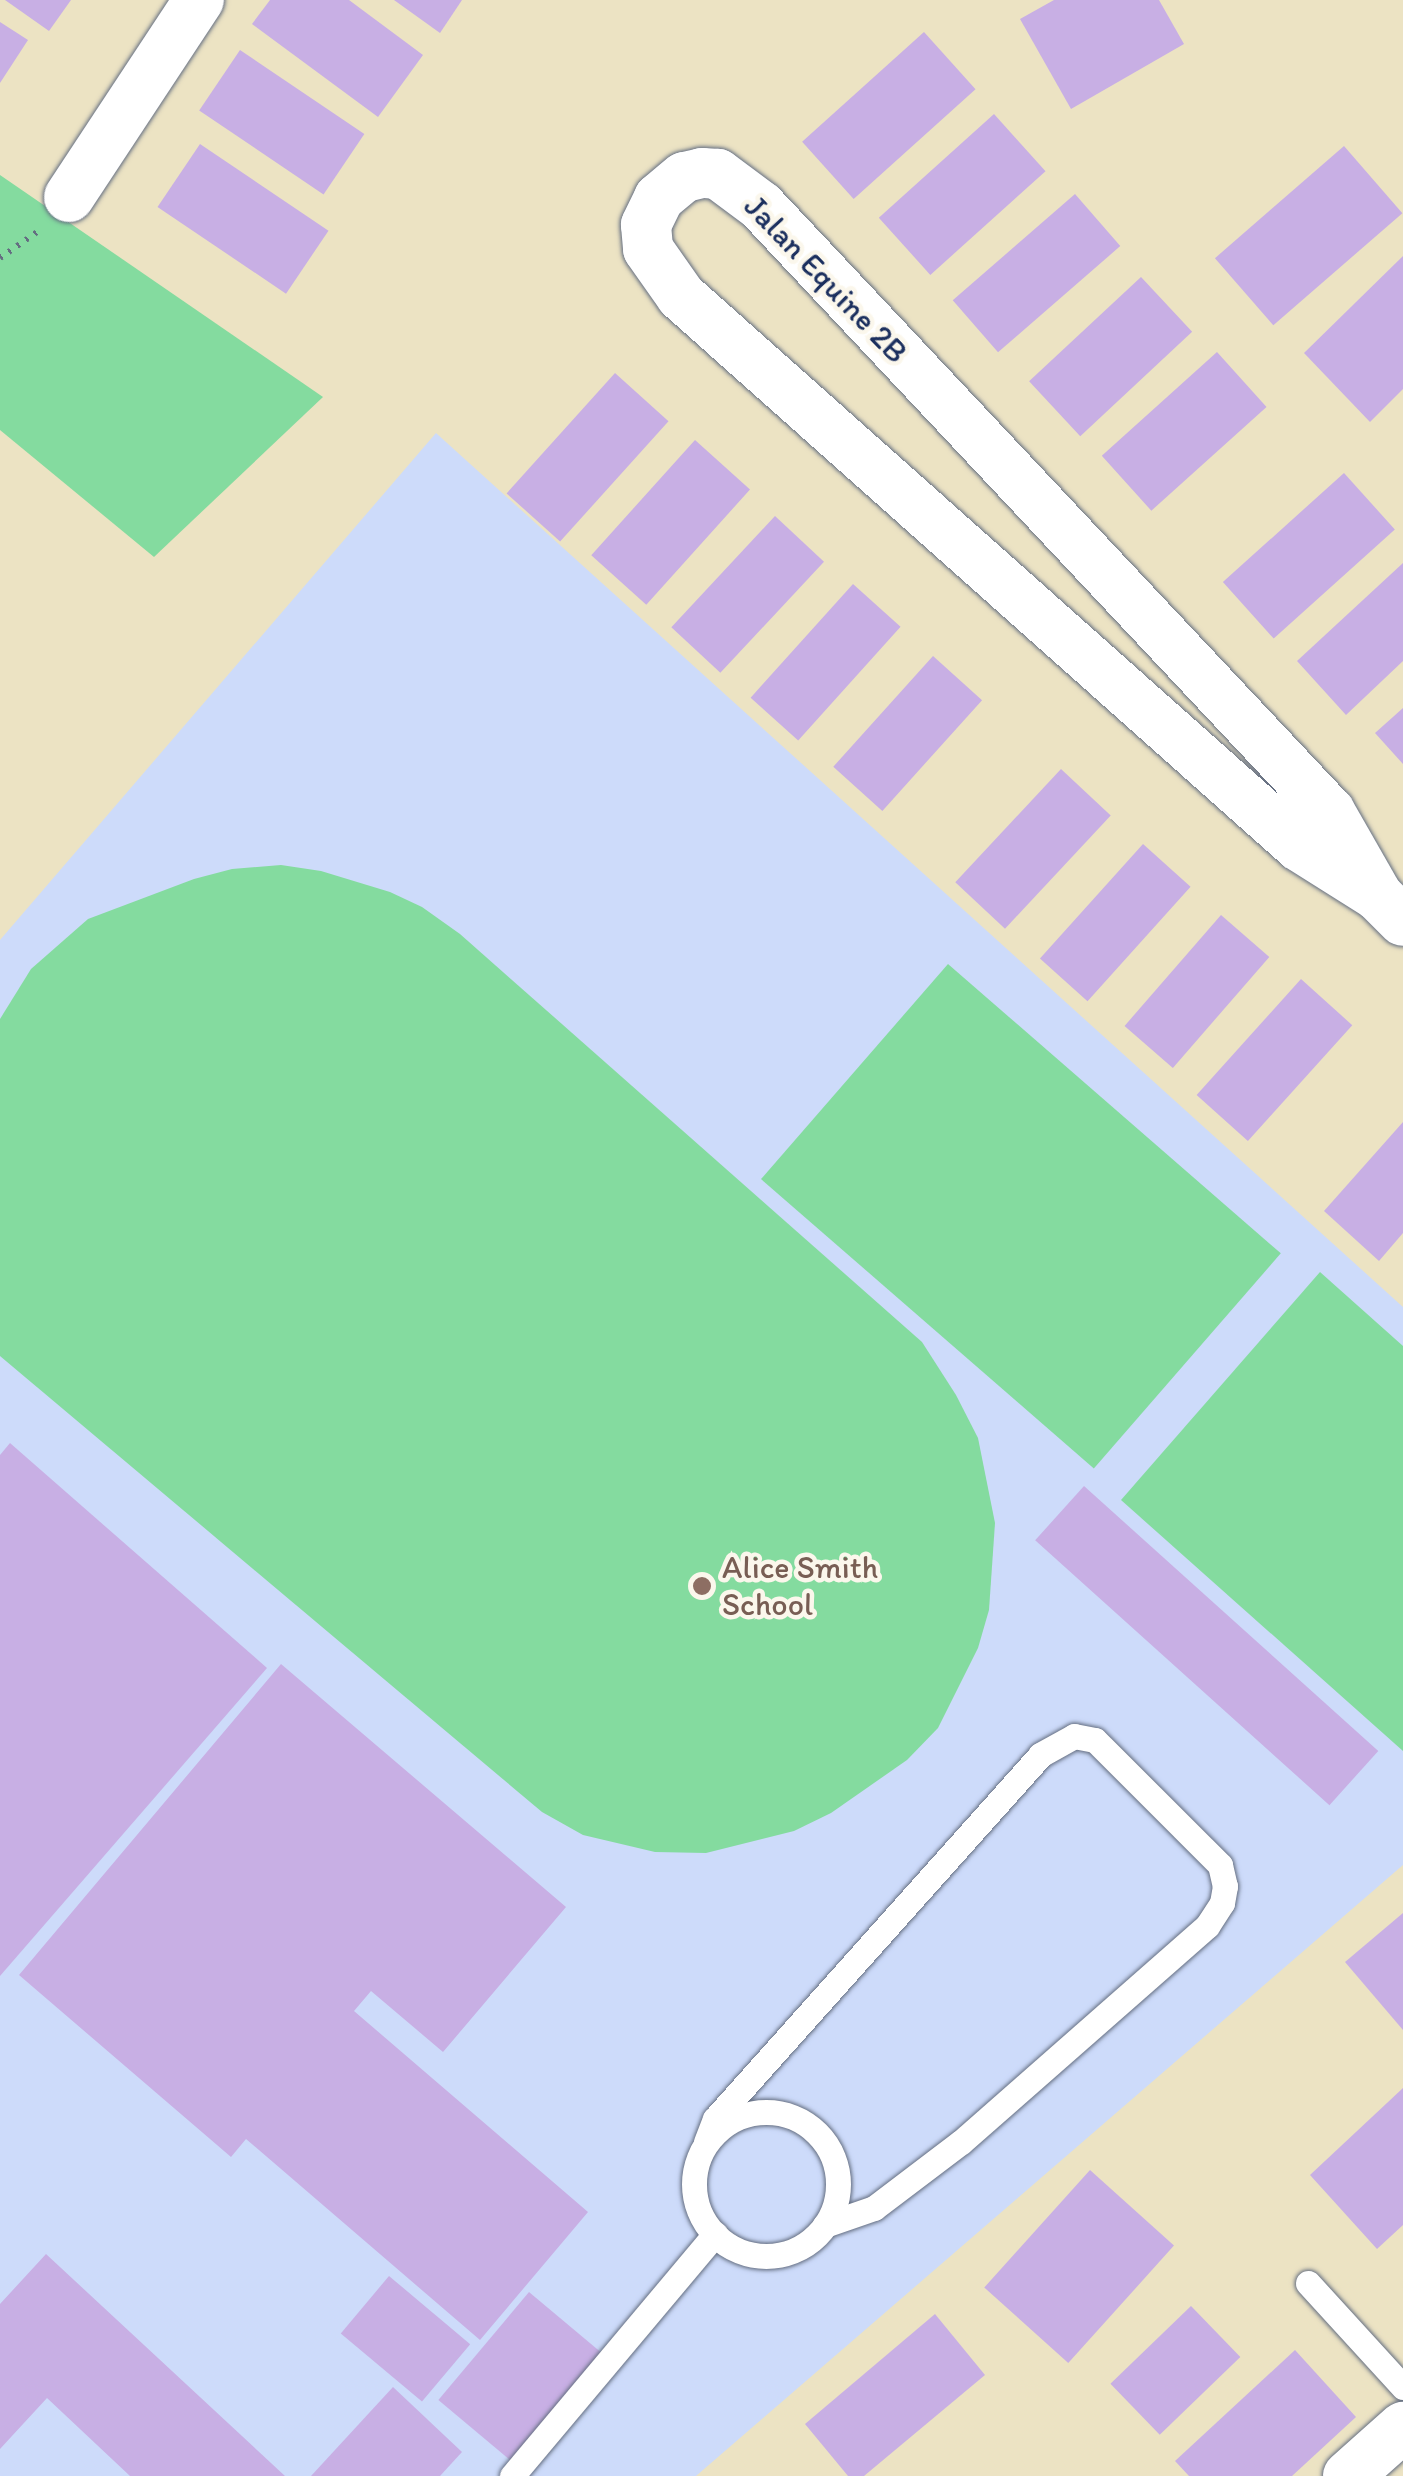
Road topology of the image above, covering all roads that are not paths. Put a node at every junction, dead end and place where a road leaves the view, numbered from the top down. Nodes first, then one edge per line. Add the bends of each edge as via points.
1 (198, 0) edge
2 (68, 197) dead end
3 (1390, 908) edge
4 (706, 2142) junction
5 (825, 2225) junction
6 (714, 2234) junction
7 (1308, 2282) dead end
8 (1403, 2386) edge
9 (1403, 2427) edge
10 (512, 2476) edge
11 (1348, 2476) edge

1 - 2 street
3 - 3 street, Jalan Equine 2B via 1299,846 682,296 648,249 646,226 659,198 684,178 718,174 762,206 1330,812
4 - 5 lane via 726,2122 753,2112 782,2112 808,2124 838,2170 837,2199
4 - 5 lane via 716,2118 1040,1755 1074,1736 1095,1740 1220,1865 1222,1903 1207,1926 961,2142 874,2208
4 - 6 lane via 695,2168 694,2196
5 - 6 lane via 805,2245 779,2256 750,2255
6 - 10 lane
7 - 8 lane
9 - 11 street

